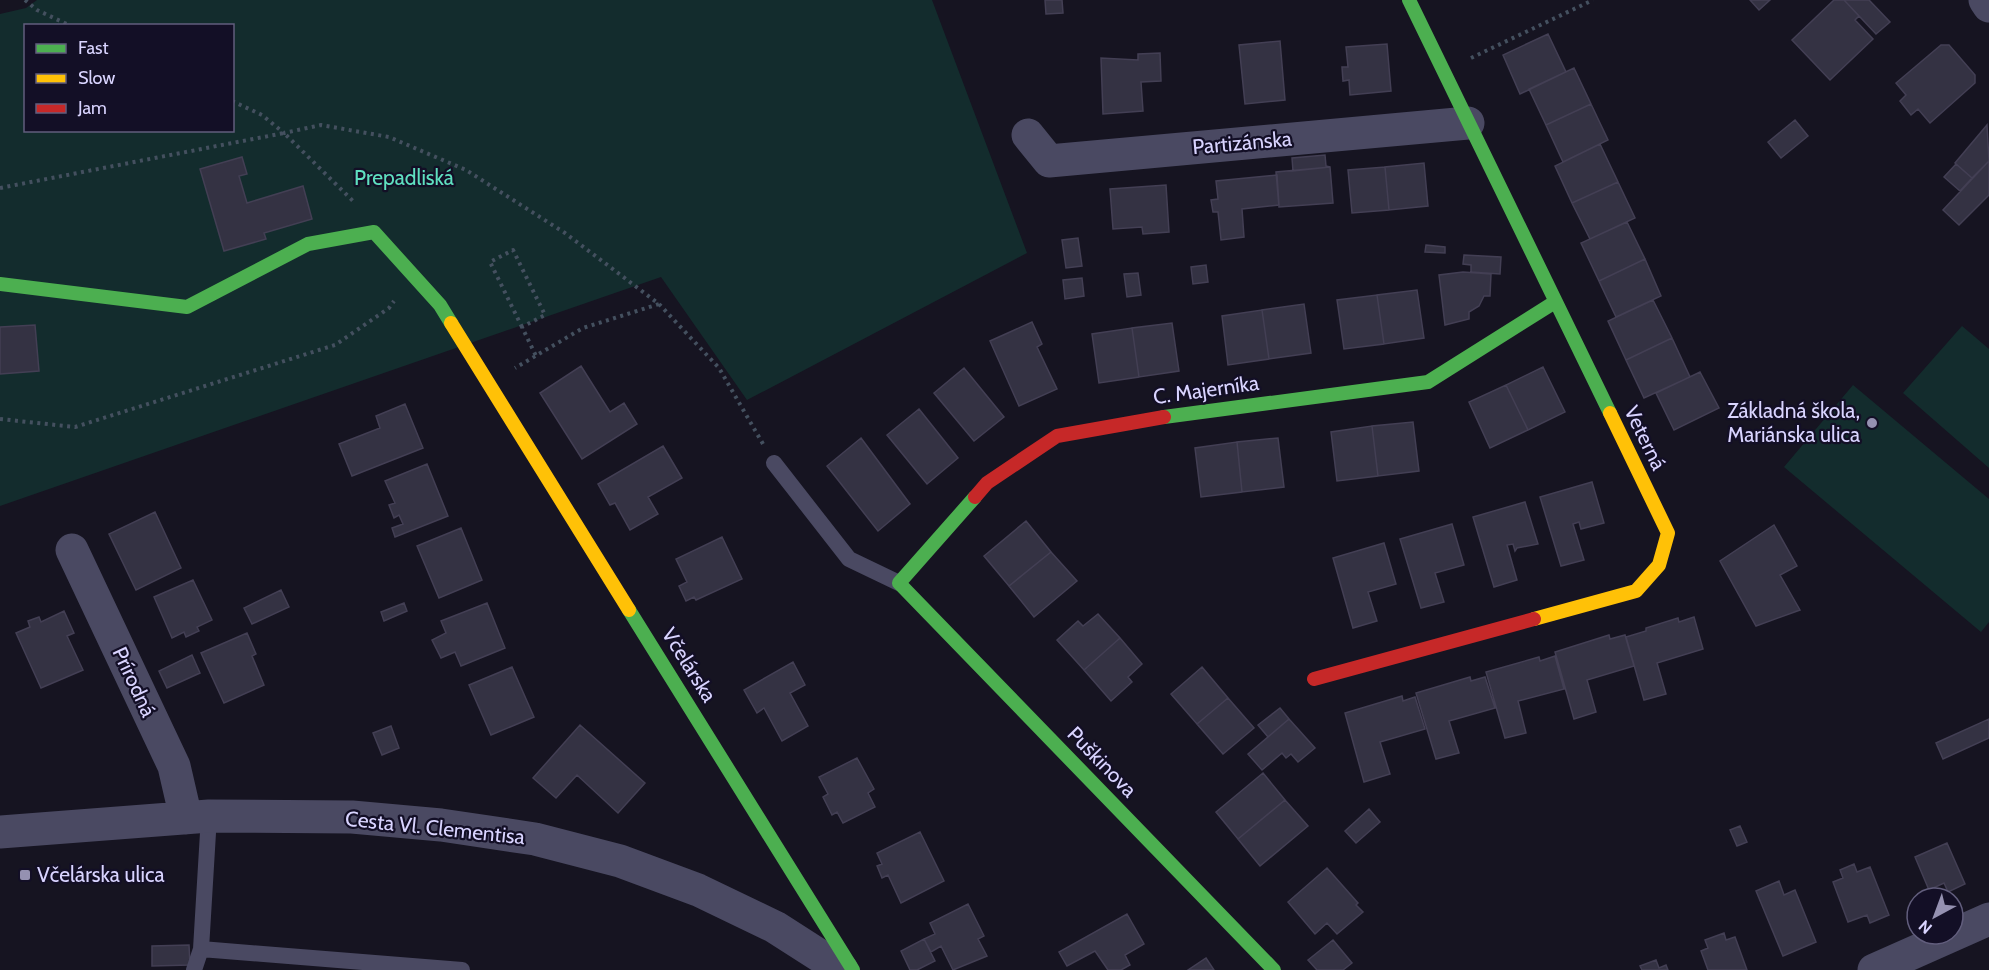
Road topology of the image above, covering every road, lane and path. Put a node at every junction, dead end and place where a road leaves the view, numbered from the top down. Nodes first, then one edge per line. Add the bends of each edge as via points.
1 (25, 0) edge
2 (1409, 0) edge
3 (1593, 0) edge
4 (1985, 0) edge
5 (1989, 6) edge
6 (67, 24) edge
7 (1443, 71) junction
8 (234, 102) edge
9 (1468, 123) junction
10 (284, 133) junction
11 (1028, 135) dead end
12 (0, 188) edge
13 (374, 232) junction
14 (415, 277) junction
15 (0, 284) edge
16 (1555, 302) junction
17 (659, 304) junction
18 (522, 327) junction
19 (536, 356) junction
20 (489, 382) junction
21 (0, 419) edge
22 (774, 463) joint
23 (72, 550) dead end
24 (899, 582) junction
25 (1314, 679) dead end
26 (198, 817) junction
27 (0, 832) edge
28 (1989, 919) edge
29 (201, 949) junction
30 (286, 963) edge
31 (427, 969) edge
32 (194, 970) edge
33 (462, 970) edge
34 (842, 970) edge
35 (853, 970) edge
36 (1274, 970) edge
37 (1874, 970) edge

1 - 6 path via 36,10
2 - 7 street, Veterná
3 - 7 path
4 - 5 street
7 - 9 street, Veterná
8 - 10 path via 262,115
9 - 11 street, Partizánska via 1049,161
9 - 16 street, Veterná
10 - 12 path
10 - 13 path via 370,218
10 - 17 path via 321,125 389,137 466,170 565,233
13 - 14 street, Včelárska
13 - 15 street via 308,244 187,307
14 - 20 street, Včelárska via 440,305
14 - 21 path via 389,308 335,345 75,427
16 - 24 street, C. Majerníka via 1428,382 1195,411 1057,436 987,483
16 - 25 street, Veterná via 1668,533 1659,565 1636,591
17 - 19 path via 584,328
17 - 22 path via 719,368
18 - 18 path via 545,315 513,250 490,262
18 - 19 path
19 - 20 path
20 - 35 street, Včelárska
22 - 24 lane via 849,559
23 - 26 street, Prírodná
24 - 36 street, Puškinova
26 - 27 street, Cesta Vl. Clementisa
26 - 29 lane
26 - 34 street, Cesta Vl. Clementisa via 352,817 535,839 620,861 698,890 775,927
28 - 37 street
29 - 30 lane
29 - 32 lane
30 - 31 lane
31 - 33 lane

